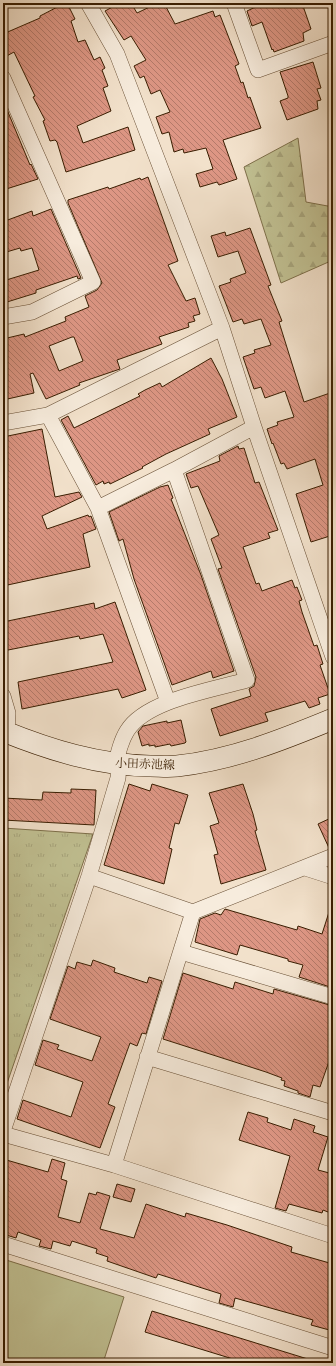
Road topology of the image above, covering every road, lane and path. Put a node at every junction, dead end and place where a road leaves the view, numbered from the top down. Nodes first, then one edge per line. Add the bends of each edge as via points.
1 (88, 3) edge
2 (234, 3) edge
3 (333, 43) edge
4 (3, 78) edge
5 (3, 317) edge
6 (222, 328) junction
7 (48, 415) junction
8 (3, 424) edge
9 (254, 427) junction
10 (174, 470) junction
11 (98, 508) junction
12 (333, 657) edge
13 (3, 696) edge
14 (168, 702) junction
15 (333, 719) edge
16 (5, 732) edge
17 (117, 763) junction
18 (333, 856) edge
19 (305, 868) junction
20 (89, 876) junction
21 (333, 877) edge
22 (193, 912) junction
23 (181, 952) junction
24 (333, 997) edge
25 (147, 1057) junction
26 (333, 1113) edge
27 (3, 1131) edge
28 (3, 1134) edge
29 (114, 1165) junction
30 (333, 1236) edge
31 (3, 1244) edge
32 (333, 1348) edge

1 - 6 street via 117,54
2 - 3 street via 258,70
4 - 5 street via 93,282 32,312
6 - 7 street
6 - 9 street
7 - 8 street
7 - 11 street
9 - 10 street
9 - 12 street
10 - 11 street
10 - 14 street via 246,680
11 - 14 street
13 - 16 street via 8,712
14 - 17 street via 149,710 127,731
15 - 17 street, 小田赤池線 via 249,751 207,761 176,766
16 - 17 street, 小田赤池線 via 52,749
17 - 20 street via 118,778
18 - 19 street
19 - 21 street
19 - 22 street
20 - 22 street
20 - 27 street
22 - 23 street
23 - 24 street
23 - 25 street
25 - 26 street
25 - 29 street
28 - 29 street
29 - 30 street
31 - 32 street

